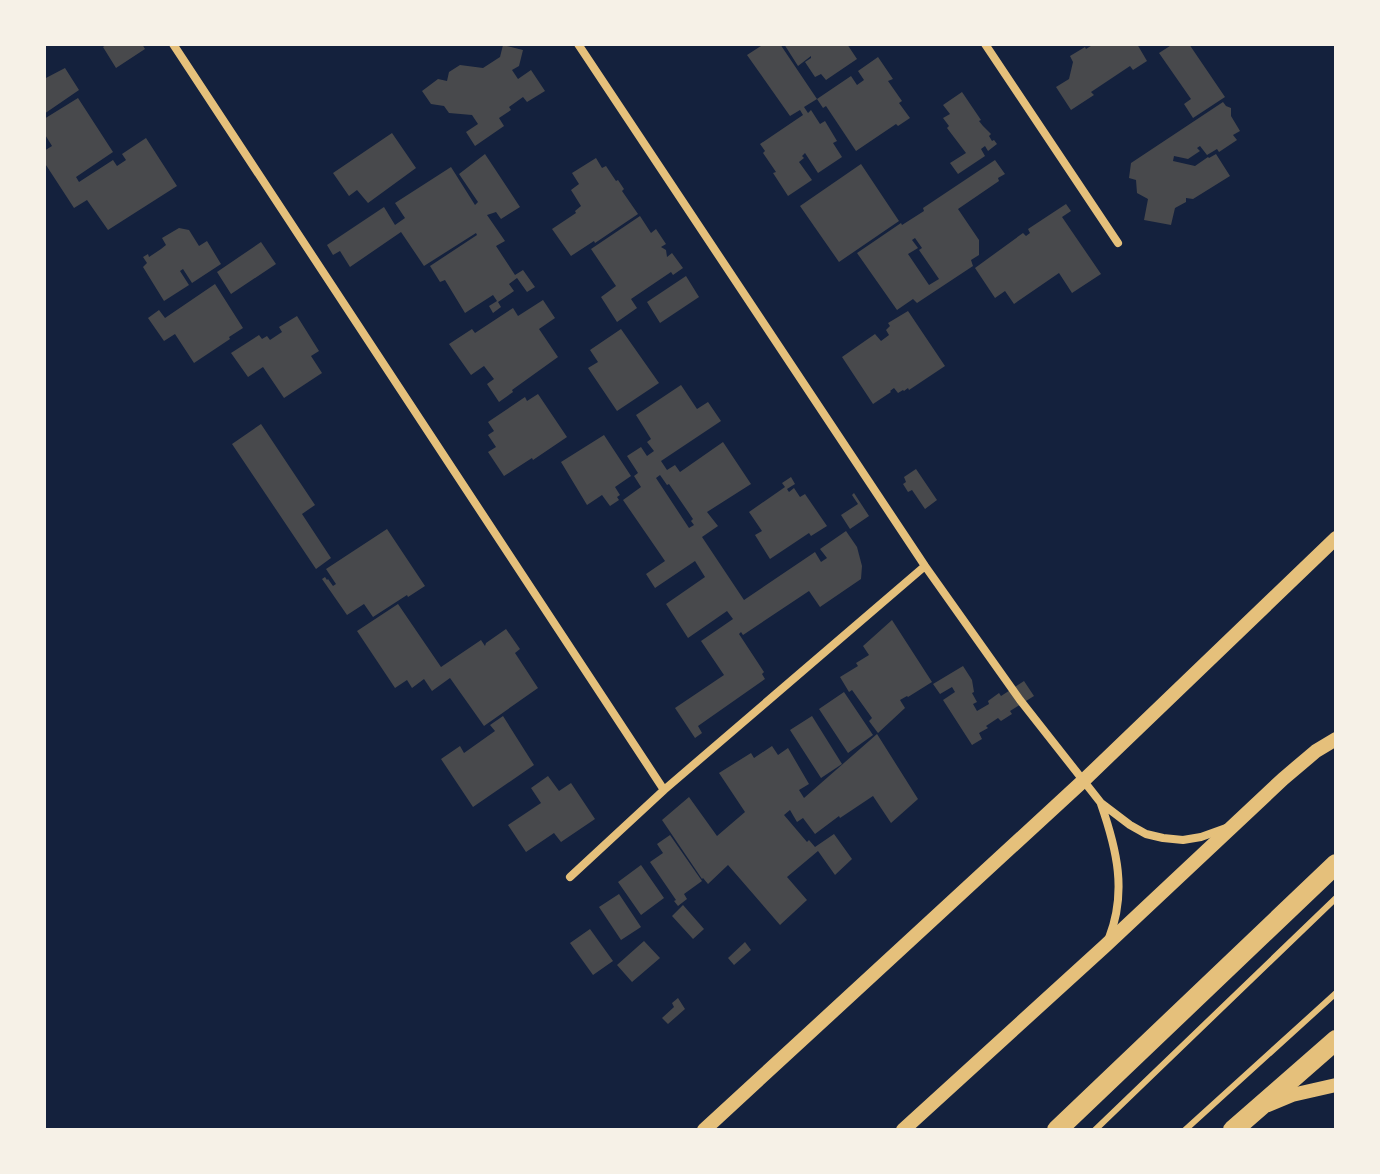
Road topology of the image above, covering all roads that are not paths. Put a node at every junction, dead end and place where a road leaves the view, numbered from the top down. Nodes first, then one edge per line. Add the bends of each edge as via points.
1 (173, 44) edge
2 (578, 44) edge
3 (985, 44) edge
4 (1118, 243) dead end
5 (1336, 538) edge
6 (925, 566) junction
7 (1336, 739) edge
8 (1083, 781) junction
9 (664, 790) junction
10 (1101, 803) junction
11 (1233, 825) junction
12 (1336, 864) edge
13 (570, 877) dead end
14 (1336, 898) edge
15 (1105, 946) junction
16 (1336, 993) edge
17 (1336, 1040) edge
18 (1336, 1085) edge
19 (1256, 1109) junction
20 (704, 1130) edge
21 (903, 1130) edge
22 (1057, 1130) edge
23 (1095, 1130) edge
24 (1185, 1130) edge
25 (1233, 1130) edge

1 - 9 street
2 - 6 street
3 - 4 street
5 - 8 street
6 - 8 street
6 - 9 street
7 - 11 street
8 - 10 street
8 - 20 street
9 - 13 street
10 - 11 street via 1130,825 1163,838 1201,837
10 - 15 street via 1119,874 1118,906
11 - 15 street
12 - 22 main road
14 - 23 lane
15 - 21 street
16 - 24 lane
17 - 19 main road
18 - 19 street
19 - 25 main road

